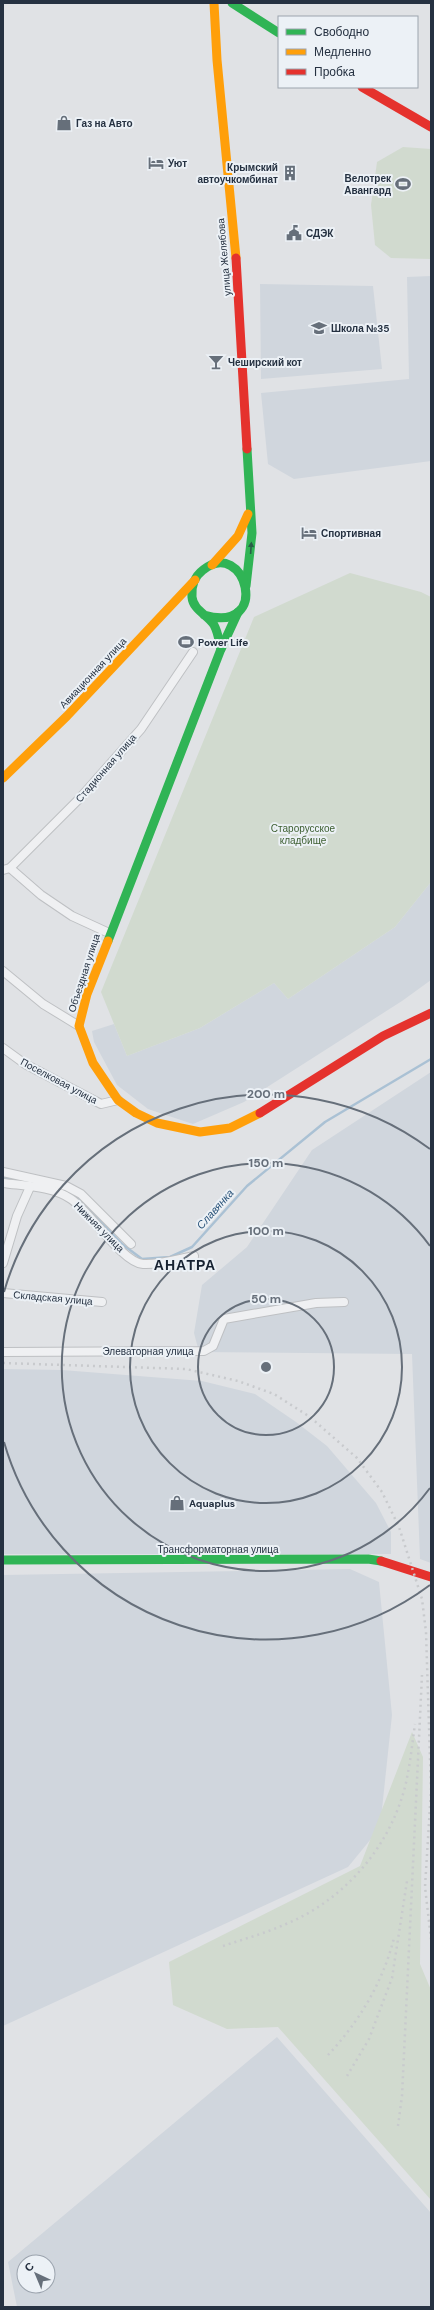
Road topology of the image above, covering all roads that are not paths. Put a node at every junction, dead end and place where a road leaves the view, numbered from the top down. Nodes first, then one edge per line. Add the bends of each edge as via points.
1 (214, 3) edge
2 (232, 3) edge
3 (278, 33) edge
4 (364, 88) edge
5 (431, 127) edge
6 (249, 510) junction
7 (212, 565) junction
8 (194, 580) junction
9 (246, 586) junction
10 (169, 607) junction
11 (201, 612) junction
12 (238, 612) junction
13 (221, 649) junction
14 (193, 652) dead end
15 (3, 778) edge
16 (6, 869) edge
17 (109, 933) junction
18 (3, 971) edge
19 (431, 1013) edge
20 (79, 1026) junction
21 (3, 1048) edge
22 (118, 1100) junction
23 (3, 1172) edge
24 (3, 1183) edge
25 (30, 1186) junction
26 (131, 1244) dead end
27 (194, 1256) dead end
28 (3, 1263) edge
29 (3, 1293) edge
30 (102, 1302) dead end
31 (344, 1302) dead end
32 (3, 1352) edge
33 (3, 1560) edge
34 (431, 1577) edge

1 - 6 main road, улица Желябова via 217,60 238,274 246,392
2 - 3 main road
4 - 5 main road
6 - 7 main road via 246,526
9 -> 6 main road via 252,533
7 - 8 main road
7 - 9 main road via 222,563 236,568 245,580
8 - 10 main road, Авиационная улица
8 - 11 main road via 192,597
9 - 12 main road via 247,598
10 - 11 main road via 182,606
10 - 15 main road, Авиационная улица via 67,716
11 - 12 main road via 221,619
11 - 13 main road via 215,627
12 - 13 main road, Объездная улица
13 - 17 main road, Объездная улица
14 - 16 street, Стадионная улица via 140,729 80,798
16 - 17 street via 72,916
17 - 20 main road, Объездная улица via 87,994
18 - 20 street via 43,1004
19 - 22 main road, Объездная улица via 382,1036 273,1106 230,1128 200,1132 157,1123 136,1113
20 - 22 main road, Объездная улица via 93,1063
21 - 22 street, Поселковая улица via 25,1064 101,1104
23 - 26 street, Нижняя улица via 66,1186 81,1194
24 - 25 street, Нижняя улица
25 - 27 street, Нижняя улица via 54,1191 71,1199 122,1252 141,1264 157,1264
25 - 28 street via 16,1216
29 - 30 street, Складская улица
31 - 32 street, Элеваторная улица via 316,1303 224,1318 213,1346 204,1351
33 - 34 main road, Трансформаторная улица via 368,1559

